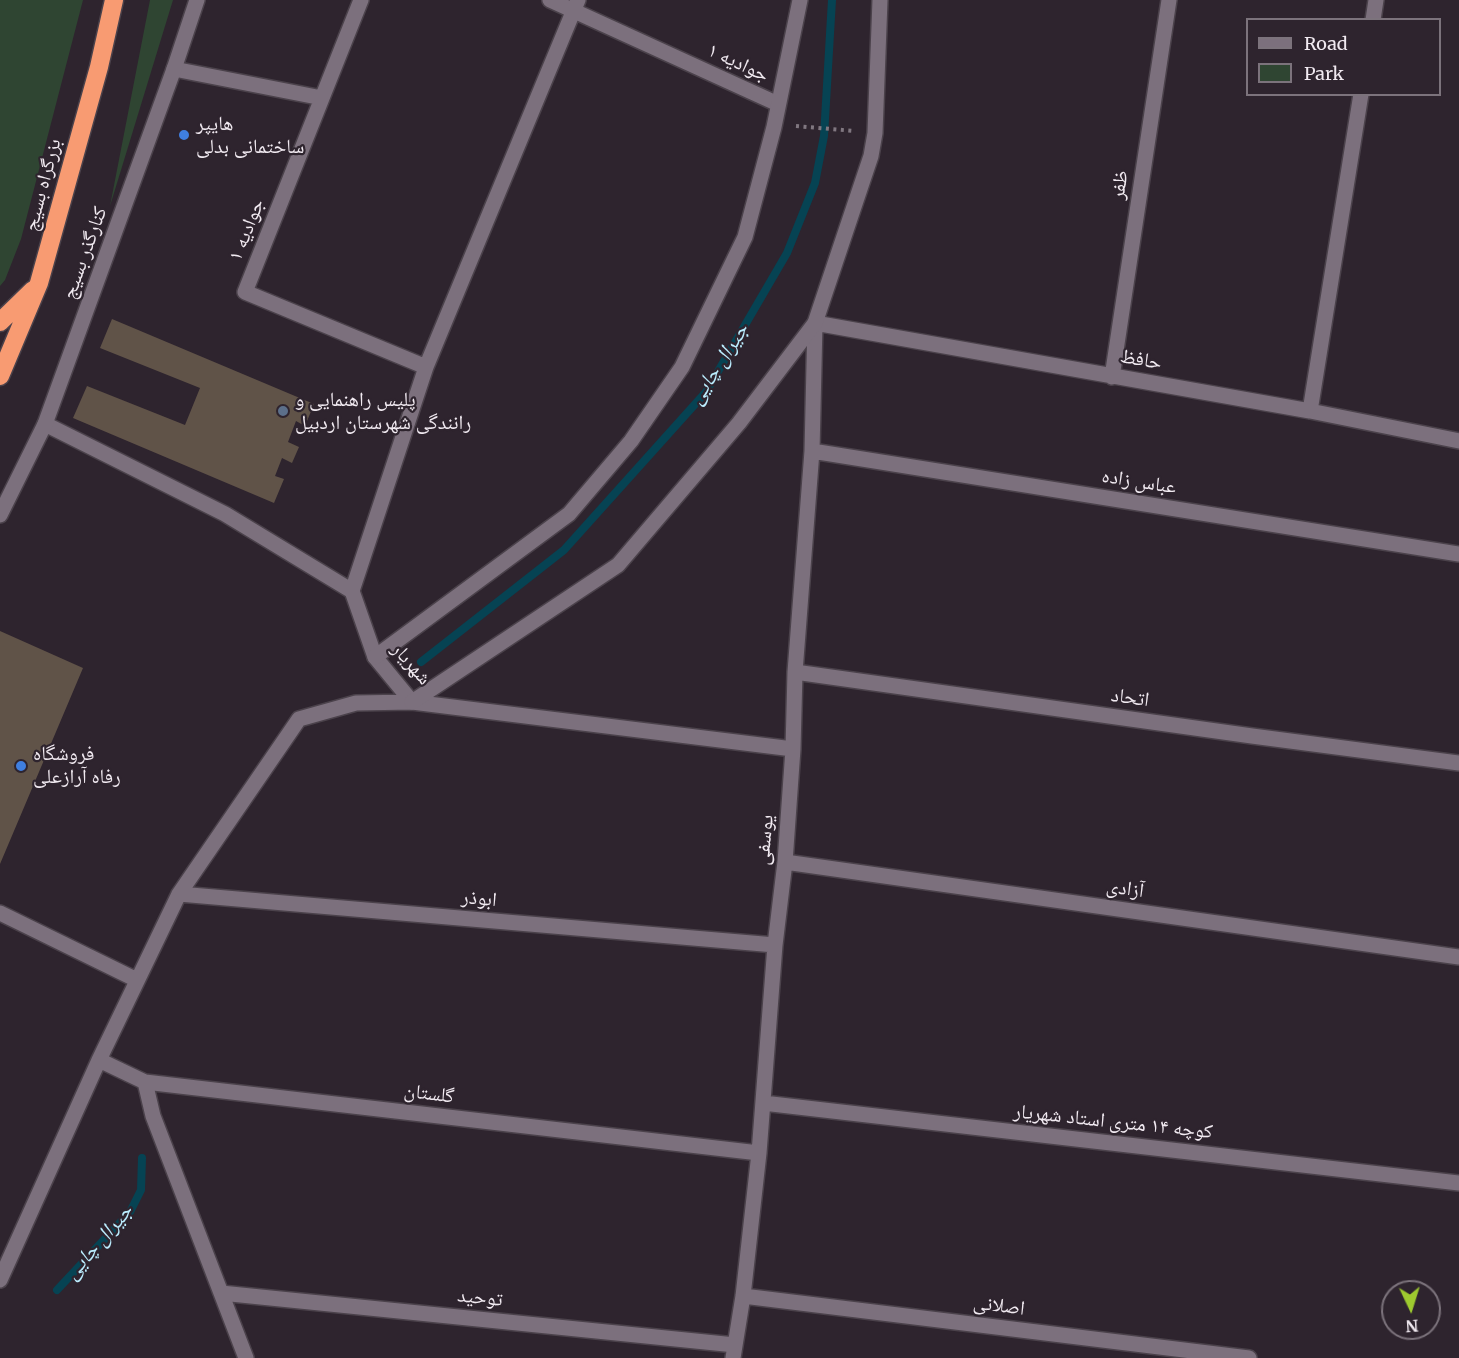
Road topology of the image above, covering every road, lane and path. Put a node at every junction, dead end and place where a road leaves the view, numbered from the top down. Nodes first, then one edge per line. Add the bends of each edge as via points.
1 (114, 0) edge
2 (197, 0) edge
3 (361, 0) edge
4 (550, 0) edge
5 (800, 0) edge
6 (880, 0) edge
7 (1169, 0) edge
8 (1376, 0) edge
9 (576, 5) edge
10 (1373, 18) edge
11 (174, 69) junction
12 (1361, 96) edge
13 (322, 98) junction
14 (778, 104) junction
15 (805, 125) dead end
16 (843, 130) dead end
17 (39, 283) junction
18 (0, 322) edge
19 (815, 323) junction
20 (426, 367) junction
21 (0, 376) edge
22 (1112, 377) junction
23 (1310, 411) junction
24 (45, 424) junction
25 (1459, 441) edge
26 (812, 451) junction
27 (0, 515) edge
28 (1459, 554) edge
29 (352, 591) junction
30 (375, 657) junction
31 (795, 672) junction
32 (412, 702) junction
33 (793, 749) junction
34 (1459, 763) edge
35 (785, 862) junction
36 (179, 894) junction
37 (0, 913) edge
38 (775, 945) junction
39 (1459, 957) edge
40 (137, 980) junction
41 (99, 1060) junction
42 (145, 1082) junction
43 (763, 1103) junction
44 (759, 1153) junction
45 (1459, 1183) edge
46 (0, 1280) edge
47 (221, 1293) junction
48 (743, 1296) junction
49 (734, 1352) edge
50 (246, 1358) edge
51 (1249, 1358) edge

1 - 17 highway, بزرگراه بسیج
2 - 11 street, کنارگذر بسیج
3 - 13 street, جوادیه ۱
4 - 9 street, جوادیه ۱
5 - 14 street
6 - 19 street via 871,156
7 - 22 street, ظفر
8 - 10 street
9 - 14 street, جوادیه ۱
9 - 20 street
11 - 13 street
11 - 24 street, کنارگذر بسیج
12 - 23 street
13 - 20 street, جوادیه ۱ via 245,292
14 - 30 street via 745,237 682,366 631,441 569,514
15 - 16 path
17 - 18 highway
17 - 21 highway, بزرگراه بسیج
19 - 22 street, حافظ
19 - 26 street, یوسفی
19 - 32 street via 739,423 618,565
20 - 29 street
22 - 23 street, حافظ
23 - 25 street, حافظ
24 - 27 street, کنارگذر بسیج
24 - 29 street via 225,514
26 - 28 street, عباس زاده
26 - 31 street, یوسفی
29 - 30 street, شهریار
30 - 32 street, شهریار
31 - 33 street, یوسفی
31 - 34 street, اتحاد
32 - 33 street, شهریار
32 - 36 street via 356,703 298,719
33 - 35 street, یوسفی
35 - 38 street, یوسفی
35 - 39 street, آزادی
36 - 38 street, ابوذر
36 - 40 street
37 - 40 street
38 - 43 street, یوسفی
40 - 41 street
41 - 42 street, گلستان
41 - 46 street
42 - 44 street, گلستان
42 - 47 street via 153,1116
43 - 44 street, یوسفی
43 - 45 street, کوچه ۱۴ متری استاد شهریار
44 - 48 street, یوسفی
47 - 49 street, توحید
47 - 50 street
48 - 49 street, یوسفی
48 - 51 street, اصلانی

